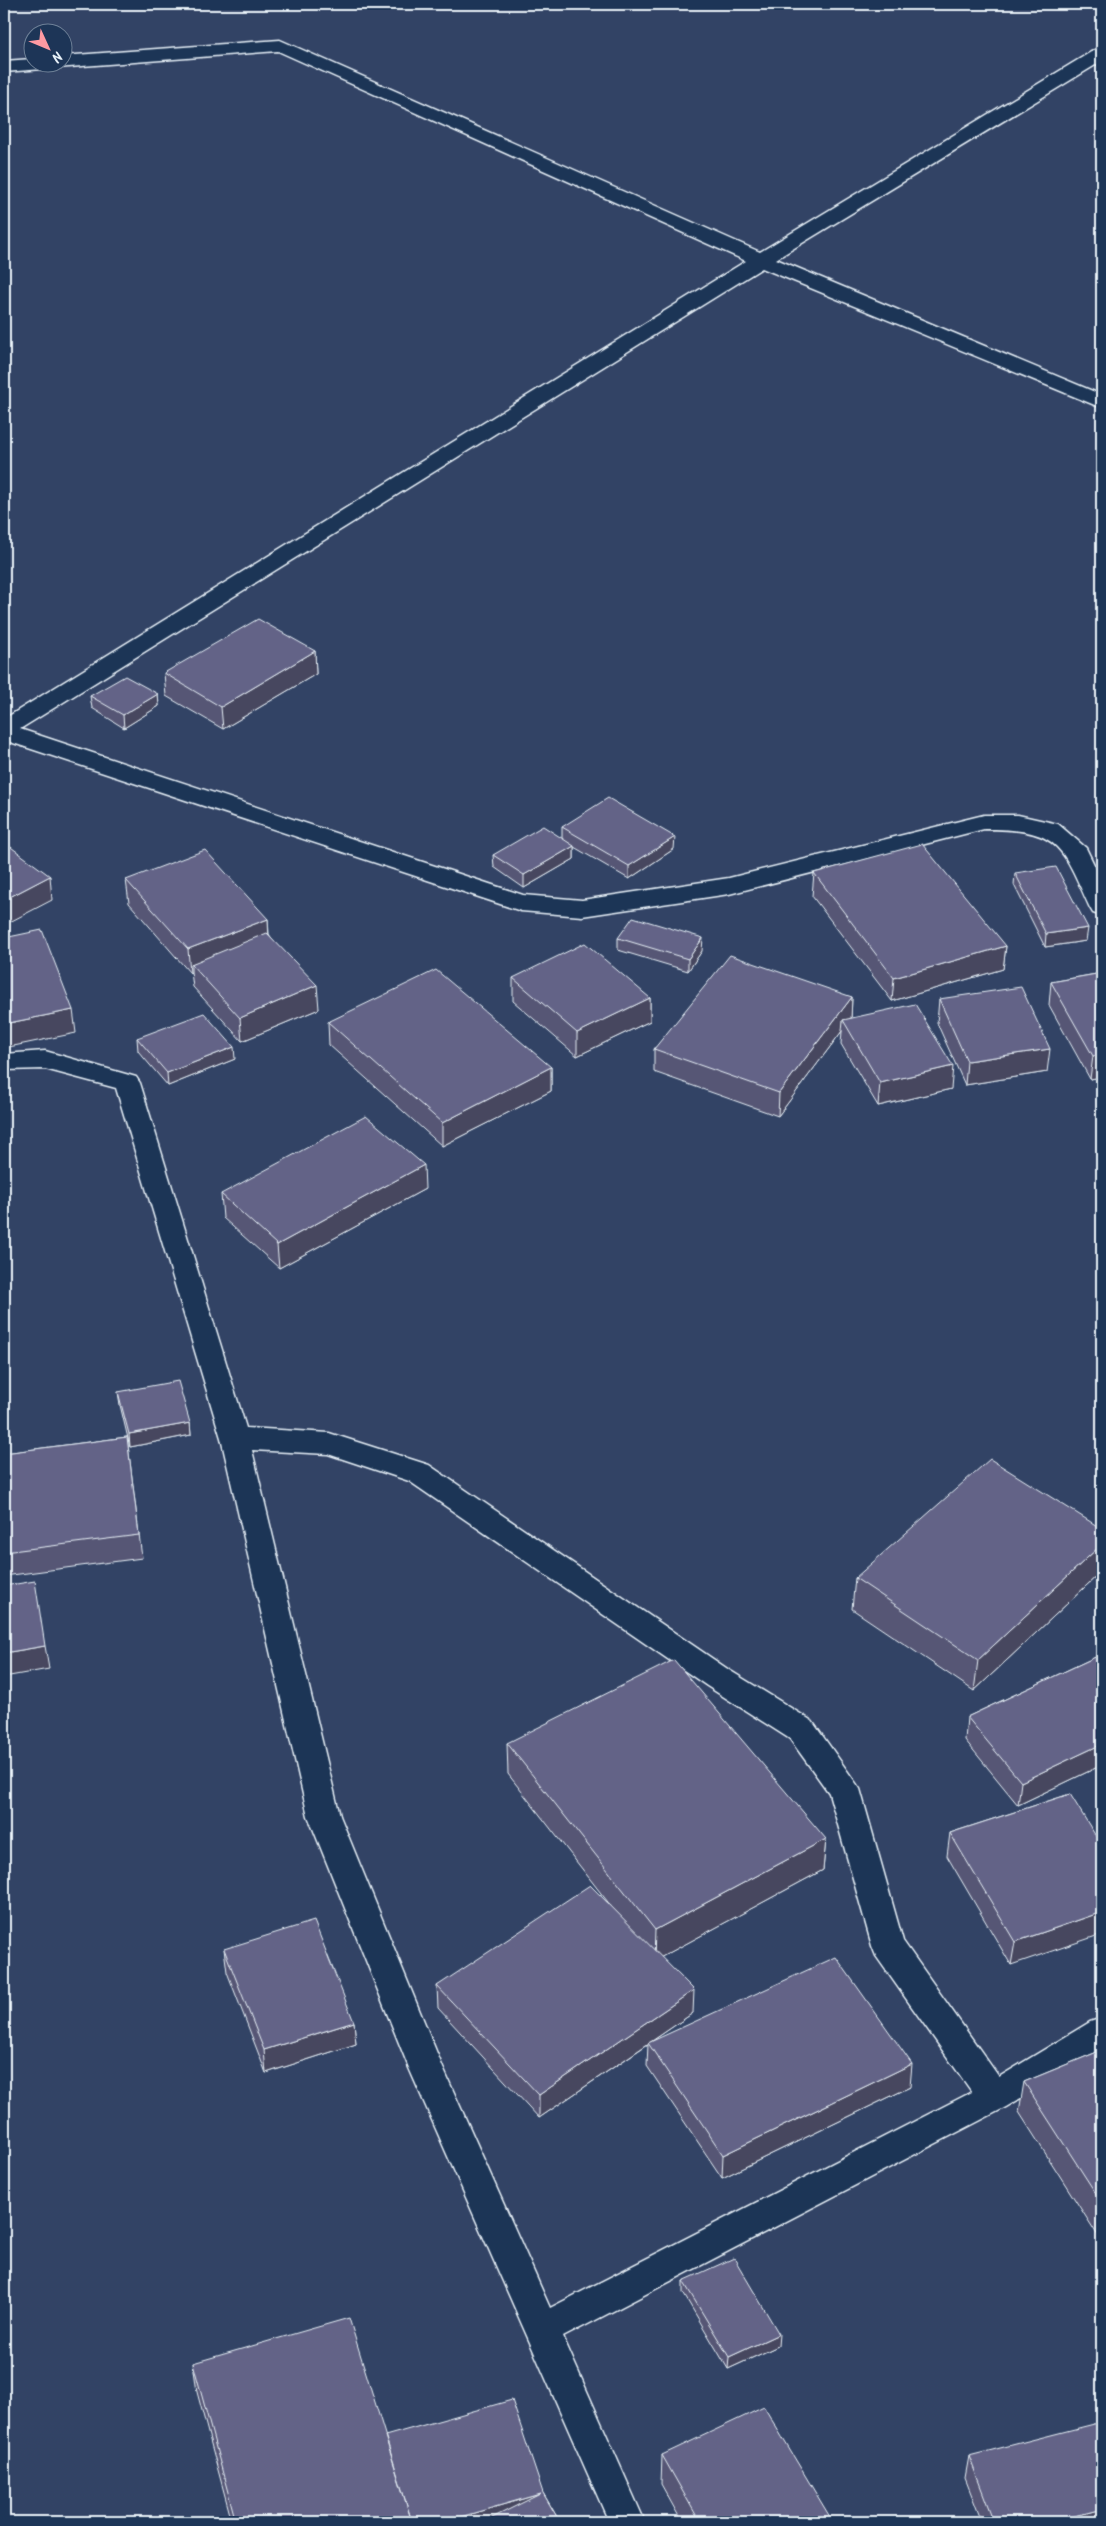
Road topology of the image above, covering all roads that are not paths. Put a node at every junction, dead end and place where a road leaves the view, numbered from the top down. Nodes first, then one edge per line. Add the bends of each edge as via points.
1 (1102, 53) edge
2 (72, 61) edge
3 (22, 65) edge
4 (4, 67) edge
5 (761, 260) junction
6 (1102, 402) edge
7 (4, 730) edge
8 (1102, 908) edge
9 (4, 1062) edge
10 (235, 1438) junction
11 (1102, 2032) edge
12 (994, 2096) junction
13 (542, 2330) junction
14 (627, 2522) edge

1 - 5 street
2 - 5 street via 280,45
3 - 4 street
5 - 6 street
5 - 7 street
7 - 8 street via 521,903 582,908 729,886 984,822 1018,822 1049,830 1077,853
9 - 10 street via 45,1060 127,1083
10 - 12 street via 329,1444 418,1473 718,1678 802,1730 844,1789 888,1946
10 - 13 street via 324,1816 426,2068
11 - 12 street
12 - 13 street
13 - 14 street

